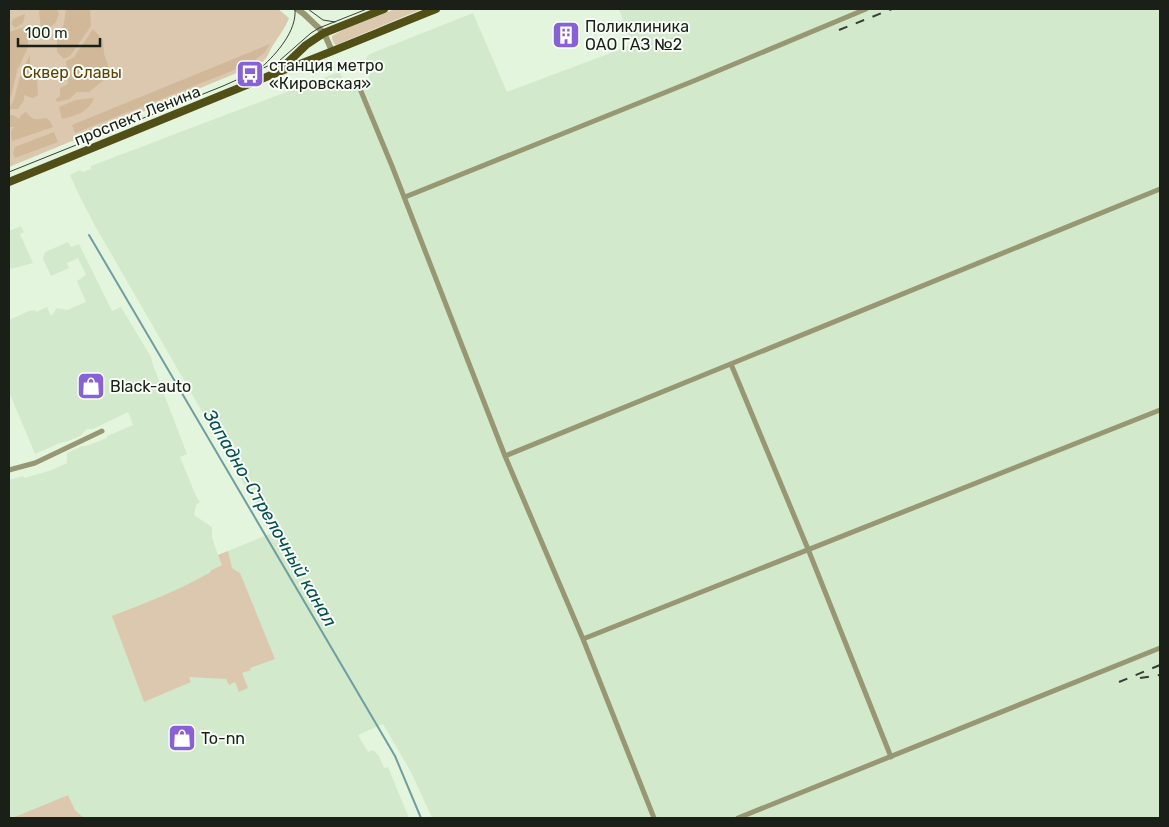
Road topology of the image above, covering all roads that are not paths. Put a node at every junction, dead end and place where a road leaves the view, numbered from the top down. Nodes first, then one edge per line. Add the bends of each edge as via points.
1 (297, 9) edge
2 (384, 9) edge
3 (436, 9) edge
4 (866, 9) edge
5 (324, 32) junction
6 (332, 51) junction
7 (276, 73) junction
8 (358, 84) dead end
9 (9, 182) edge
10 (1160, 190) edge
11 (404, 198) junction
12 (731, 364) junction
13 (1160, 410) edge
14 (102, 431) dead end
15 (505, 456) junction
16 (9, 470) edge
17 (808, 549) junction
18 (583, 639) junction
19 (1160, 648) edge
20 (891, 757) junction
21 (654, 818) edge
22 (738, 818) edge

1 - 5 street
2 - 5 main road, проспект Ленина
3 - 6 main road, проспект Ленина
4 - 11 street
5 - 6 street
5 - 7 main road, проспект Ленина
6 - 7 main road, проспект Ленина
7 - 9 main road, проспект Ленина
8 - 11 street
10 - 12 street
11 - 15 street
12 - 15 street
12 - 17 street
13 - 17 street
14 - 16 street via 35,463
15 - 18 street
17 - 18 street
17 - 20 street
18 - 21 street
19 - 20 street
20 - 22 street

